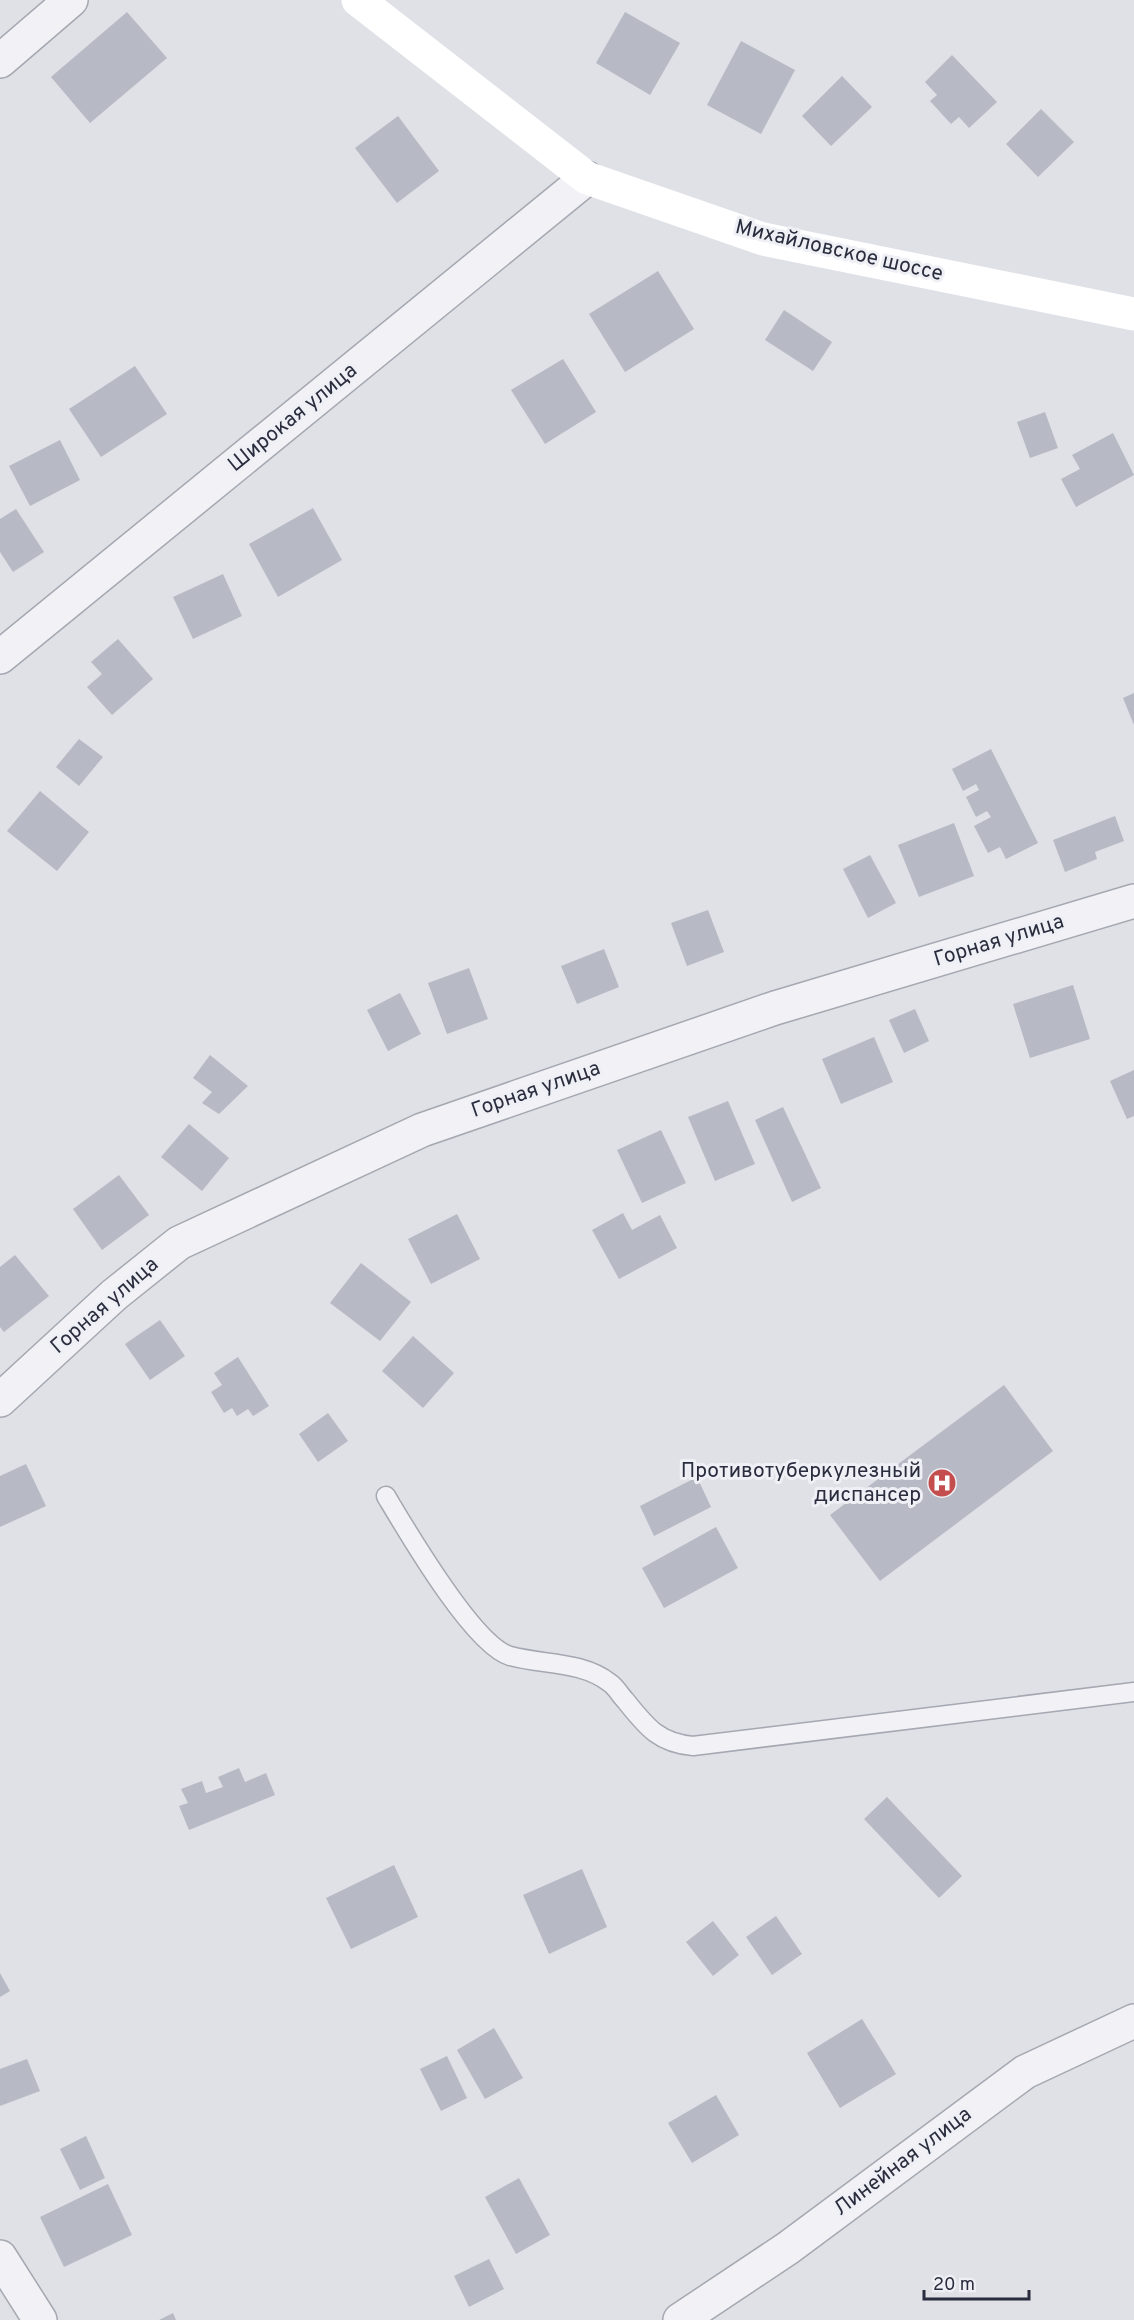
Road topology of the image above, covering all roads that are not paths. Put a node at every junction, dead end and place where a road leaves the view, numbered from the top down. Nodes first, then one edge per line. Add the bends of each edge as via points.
1 (71, 0) edge
2 (358, 0) edge
3 (0, 61) edge
4 (587, 178) junction
5 (1134, 314) edge
6 (0, 657) edge
7 (1134, 901) edge
8 (0, 1400) edge
9 (386, 1496) dead end
10 (1134, 1692) edge
11 (1134, 2021) edge
12 (0, 2257) edge
13 (40, 2320) edge
14 (680, 2320) edge

1 - 3 street
2 - 4 main road, Михайловское шоссе
4 - 5 main road, Михайловское шоссе via 763,239
4 - 6 street, Широкая улица
7 - 8 street, Горная улица via 775,1008 422,1130 179,1243 114,1295
9 - 10 lane via 423,1559 483,1639 508,1655 582,1668 610,1683 651,1731 674,1744 693,1746
11 - 14 street, Линейная улица via 1025,2072 788,2247
12 - 13 street

